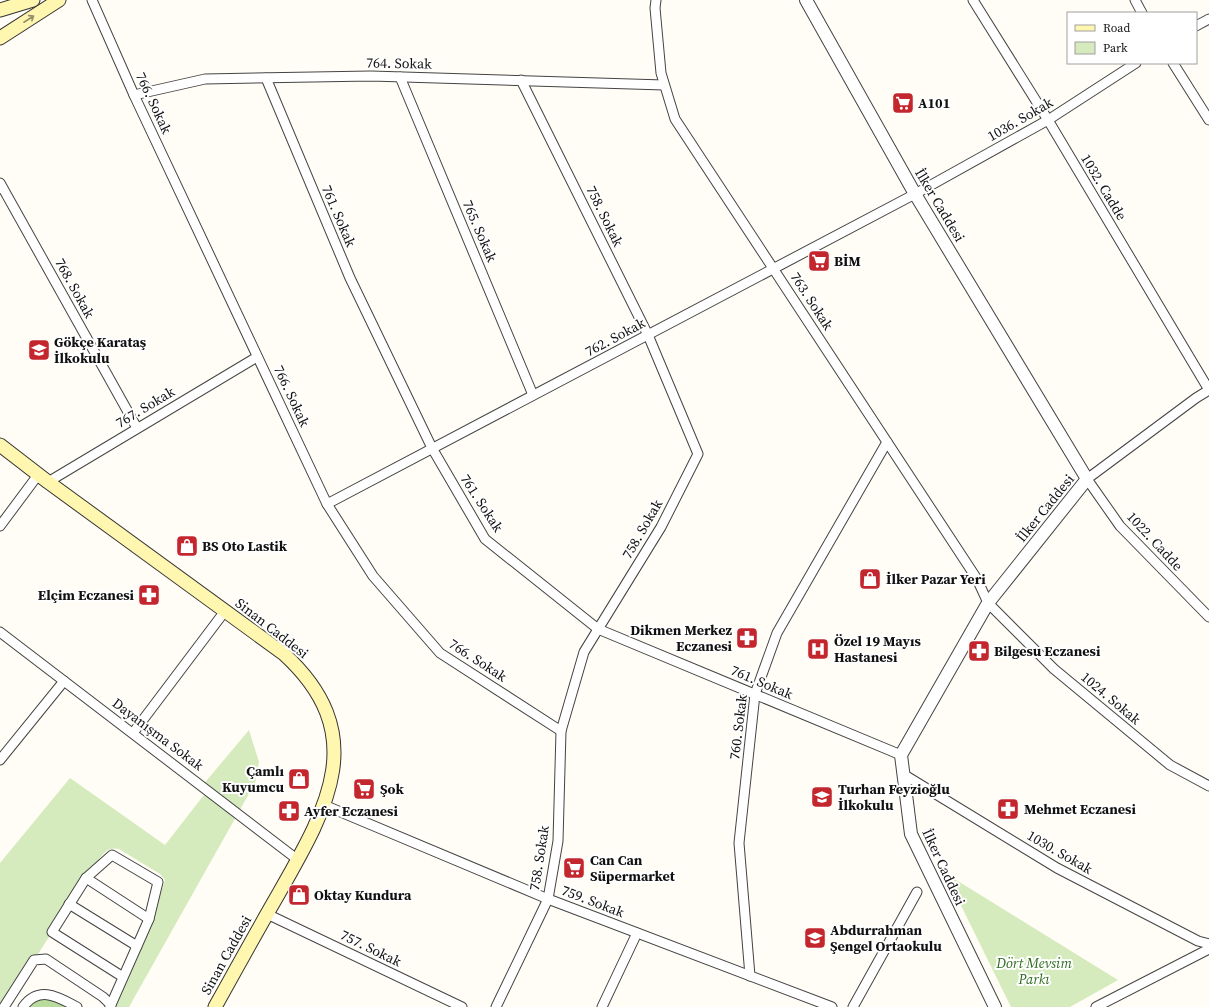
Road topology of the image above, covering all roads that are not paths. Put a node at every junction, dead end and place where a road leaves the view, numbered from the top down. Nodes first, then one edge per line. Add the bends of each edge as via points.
1 (33, 0) edge
2 (59, 0) edge
3 (92, 0) edge
4 (656, 0) edge
5 (806, 0) edge
6 (974, 0) edge
7 (1135, 0) edge
8 (0, 10) edge
9 (1141, 12) edge
10 (1209, 19) edge
11 (1197, 25) edge
12 (0, 38) edge
13 (1134, 64) edge
14 (1174, 64) edge
15 (400, 77) junction
16 (266, 78) junction
17 (521, 80) junction
18 (664, 85) junction
19 (134, 95) junction
20 (1048, 120) junction
21 (1209, 120) edge
22 (0, 183) edge
23 (915, 194) junction
24 (774, 269) junction
25 (648, 335) junction
26 (257, 356) junction
27 (1209, 390) edge
28 (533, 395) junction
29 (137, 428) junction
30 (887, 442) junction
31 (0, 445) edge
32 (432, 448) junction
33 (43, 479) junction
34 (1087, 479) junction
35 (327, 504) junction
36 (0, 526) edge
37 (988, 603) junction
38 (225, 611) junction
39 (1209, 617) edge
40 (598, 629) junction
41 (0, 632) edge
42 (64, 681) junction
43 (755, 694) junction
44 (561, 731) junction
45 (133, 733) junction
46 (901, 755) junction
47 (0, 760) edge
48 (903, 774) junction
49 (1209, 786) edge
50 (324, 805) junction
51 (298, 860) junction
52 (86, 878) junction
53 (917, 892) dead end
54 (548, 899) junction
55 (69, 904) junction
56 (267, 914) junction
57 (149, 919) junction
58 (637, 933) junction
59 (1209, 944) edge
60 (137, 946) junction
61 (1209, 949) edge
62 (750, 976) junction
63 (123, 977) junction
64 (110, 1006) edge
65 (4, 1007) edge
66 (23, 1007) edge
67 (78, 1007) edge
68 (215, 1007) edge
69 (462, 1007) edge
70 (496, 1007) edge
71 (602, 1007) edge
72 (832, 1007) edge
73 (853, 1007) edge
74 (995, 1007) edge
75 (1096, 1007) edge

1 - 8 main road
12 -> 2 main road
3 - 19 street, 766. Sokak
4 - 18 street, 763. Sokak
5 - 23 street, İlker Caddesi
6 - 20 street, 1032. Cadde
7 - 9 street
10 - 11 street
13 - 20 street, 1036. Sokak
14 - 21 street
15 - 16 street, 764. Sokak
15 - 17 street, 764. Sokak
15 - 28 street, 765. Sokak
16 - 19 street, 764. Sokak via 205,79
16 - 32 street, 761. Sokak via 350,278
17 - 18 street, 764. Sokak
17 - 25 street, 758. Sokak
18 - 24 street, 763. Sokak via 675,119
19 - 26 street, 766. Sokak
20 - 23 street, 1036. Sokak
20 - 27 street, 1032. Cadde
22 - 29 street, 768. Sokak
23 - 24 street, 762. Sokak
23 - 34 street, İlker Caddesi
24 - 25 street, 762. Sokak
24 - 30 street, 763. Sokak
25 - 28 street, 762. Sokak
25 - 40 street, 758. Sokak via 698,454 661,527
26 - 29 street, 767. Sokak
26 - 35 street, 766. Sokak
27 - 34 street
28 - 32 street, 762. Sokak
29 - 33 street, 767. Sokak
30 - 37 street, 763. Sokak via 977,579
30 - 43 street, 760. Sokak via 777,633
31 - 33 main road, Sinan Caddesi
32 - 35 street, 762. Sokak
32 - 40 street, 761. Sokak via 485,539
33 - 36 street
33 - 38 main road, Sinan Caddesi
34 - 37 street, İlker Caddesi
34 - 39 street, 1022. Cadde via 1120,526
35 - 44 street, 766. Sokak via 373,576 440,653
37 - 46 street, İlker Caddesi
37 - 49 street, 1024. Sokak via 1060,674 1170,765
38 - 45 street
38 - 50 main road, Sinan Caddesi via 284,654 316,690 328,717 334,742 332,774
40 - 43 street, 761. Sokak
40 - 44 street, 758. Sokak via 584,652
41 - 42 street, Dayanışma Sokak
42 - 45 street, Dayanışma Sokak
42 - 47 street
43 - 46 street, 761. Sokak
43 - 62 street, 760. Sokak via 739,843
44 - 54 street, 758. Sokak via 558,841
45 - 51 street, Dayanışma Sokak
46 - 48 street, İlker Caddesi
48 - 59 street, 1030. Sokak via 1057,868 1198,941
48 - 74 street, İlker Caddesi via 911,834
50 - 51 main road, Sinan Caddesi
50 - 54 street, 759. Sokak
51 - 56 main road, Sinan Caddesi
52 - 55 street
52 - 57 street
52 - 57 street via 112,855 158,882
53 - 73 street
54 - 58 street, 759. Sokak
54 - 70 street, 758. Sokak
55 - 60 street
55 - 63 street via 52,932
56 - 68 main road, Sinan Caddesi
56 - 69 street, 757. Sokak
57 - 60 street
58 - 62 street, 759. Sokak
58 - 71 street
60 - 63 street
61 - 75 street
62 - 72 street, 759. Sokak
63 - 64 street
64 - 65 street via 103,997 46,959 34,960
66 - 67 street via 28,1000 38,994 48,994

